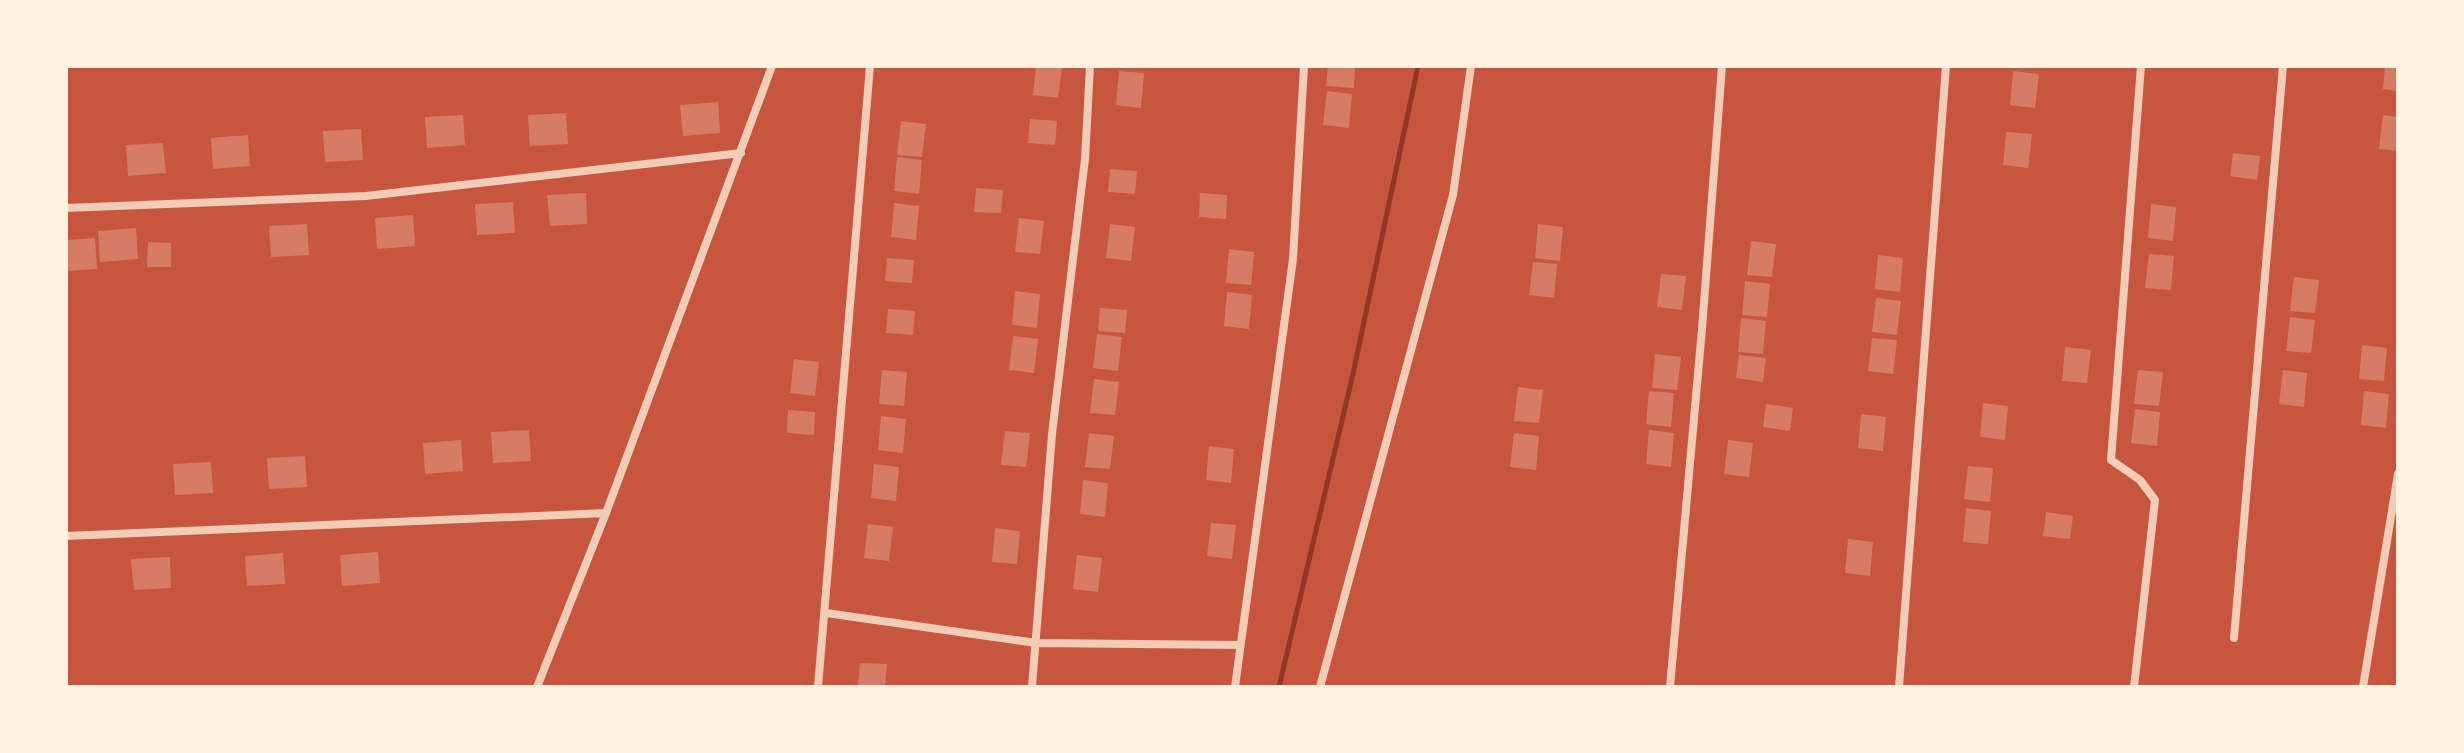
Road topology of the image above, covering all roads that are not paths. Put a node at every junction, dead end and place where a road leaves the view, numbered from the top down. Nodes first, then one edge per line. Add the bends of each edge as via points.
1 (772, 66) edge
2 (870, 66) edge
3 (1090, 66) edge
4 (1304, 66) edge
5 (1471, 66) edge
6 (1722, 66) edge
7 (1946, 66) edge
8 (2141, 66) edge
9 (2283, 66) edge
10 (741, 153) junction
11 (66, 208) edge
12 (2398, 474) edge
13 (606, 513) junction
14 (66, 536) edge
15 (826, 613) junction
16 (2234, 638) dead end
17 (1036, 643) junction
18 (1240, 645) junction
19 (537, 687) edge
20 (818, 687) edge
21 (1032, 687) edge
22 (1235, 687) edge
23 (1320, 687) edge
24 (1670, 687) edge
25 (1899, 687) edge
26 (2134, 687) edge
27 (2363, 687) edge

1 - 10 street
2 - 15 street
3 - 17 street
4 - 18 street via 1293,259
5 - 23 street via 1453,195
6 - 24 street
7 - 25 street
8 - 26 street via 2111,460 2140,480 2155,500
9 - 16 street
10 - 11 street via 366,196
10 - 13 street
12 - 27 street
13 - 14 street
13 - 19 street
15 - 17 street
15 - 20 street
17 - 18 street
17 - 21 street
18 - 22 street

